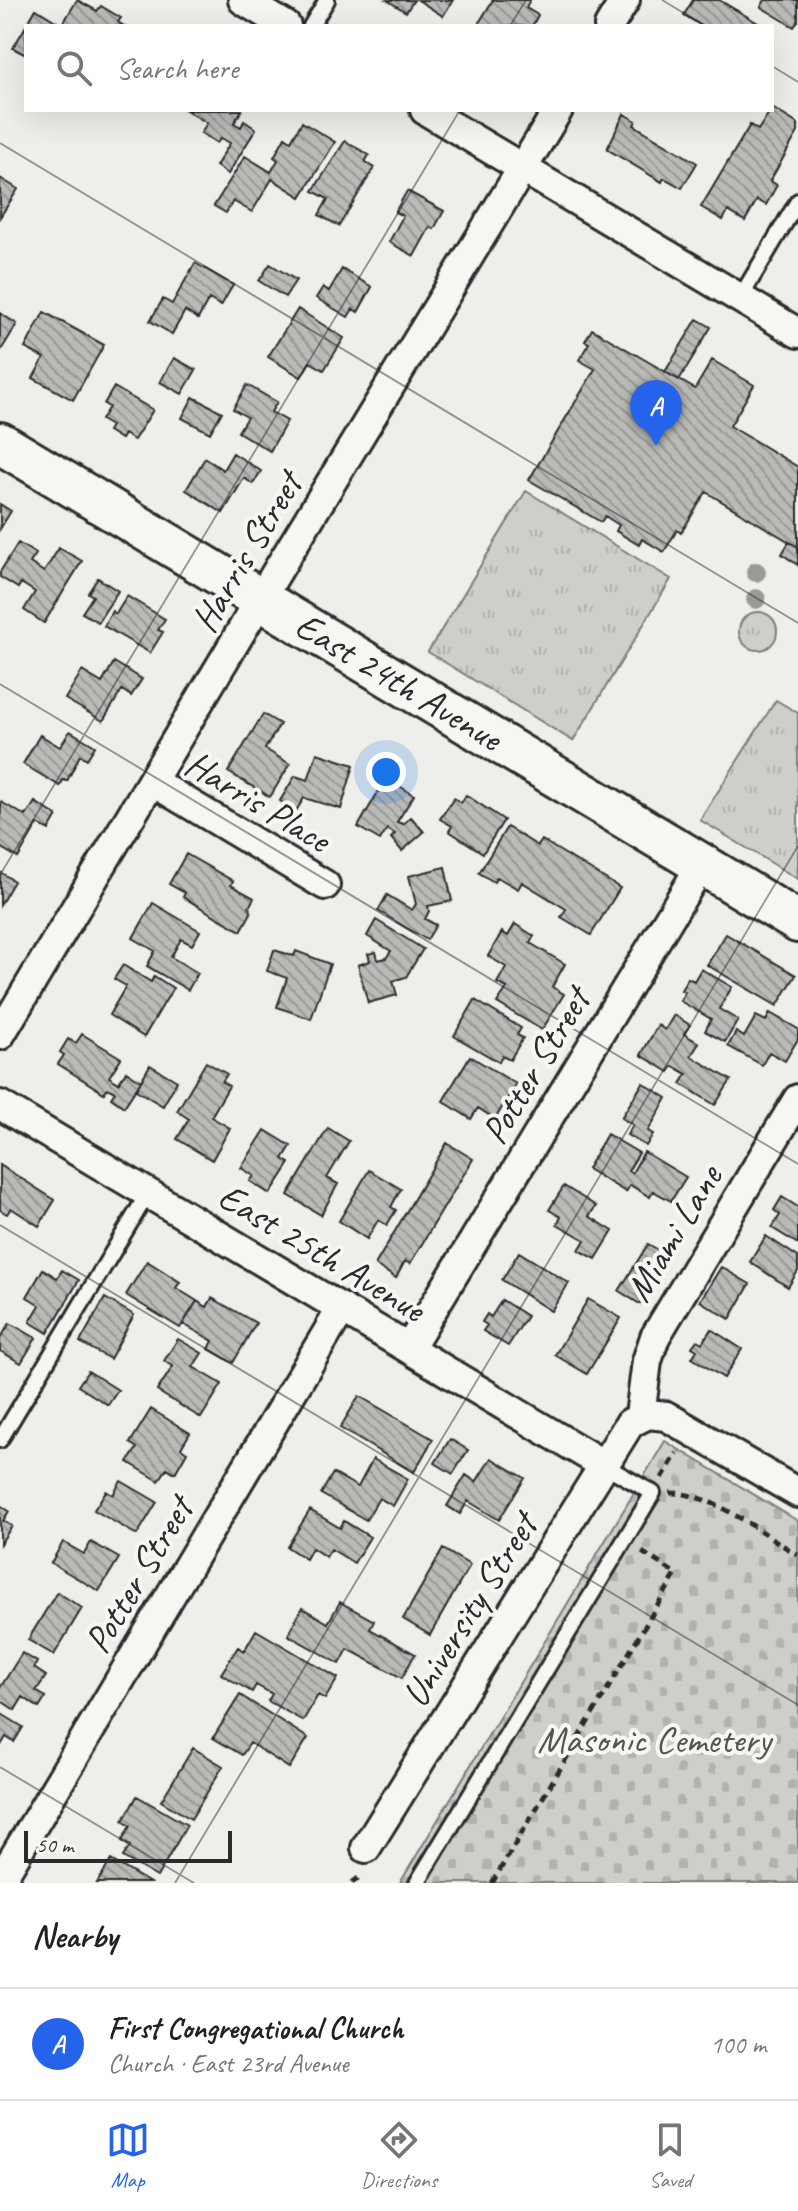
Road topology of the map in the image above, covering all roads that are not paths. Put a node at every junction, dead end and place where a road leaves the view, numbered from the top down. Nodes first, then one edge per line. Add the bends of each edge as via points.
1 (243, 0) edge
2 (327, 0) edge
3 (625, 0) edge
4 (283, 24) edge
5 (312, 24) edge
6 (610, 24) edge
7 (428, 112) edge
8 (557, 112) edge
9 (523, 168) junction
10 (798, 201) edge
11 (740, 298) junction
12 (798, 333) edge
13 (0, 443) edge
14 (261, 599) junction
15 (153, 782) junction
16 (702, 864) junction
17 (325, 885) dead end
18 (798, 922) edge
19 (0, 1035) edge
20 (798, 1099) edge
21 (0, 1105) edge
22 (148, 1193) junction
23 (342, 1308) junction
24 (409, 1348) junction
25 (640, 1416) junction
26 (0, 1440) edge
27 (604, 1465) junction
28 (798, 1493) edge
29 (366, 1848) dead end
30 (0, 1881) edge
31 (417, 1883) edge

1 - 4 street
2 - 5 lane
3 - 6 street
7 - 9 street
8 - 9 street, Harris Street
9 - 11 street
9 - 14 street, Harris Street
10 - 11 lane
11 - 12 street
13 - 14 street, East 24th Avenue
14 - 15 street, Harris Street
14 - 16 street, East 24th Avenue
15 - 17 street, Harris Place
15 - 19 street, Harris Street
16 - 18 street, East 24th Avenue
16 - 24 street, Potter Street
20 - 25 street, Miami Lane via 655,1337
21 - 22 street, East 25th Avenue
22 - 23 street, East 25th Avenue
22 - 26 lane
23 - 24 street, East 25th Avenue
23 - 30 street, Potter Street
24 - 27 street, East 25th Avenue
25 - 27 street, University Street
25 - 28 street via 666,1416
27 - 29 street, University Street
27 - 31 lane via 653,1493

